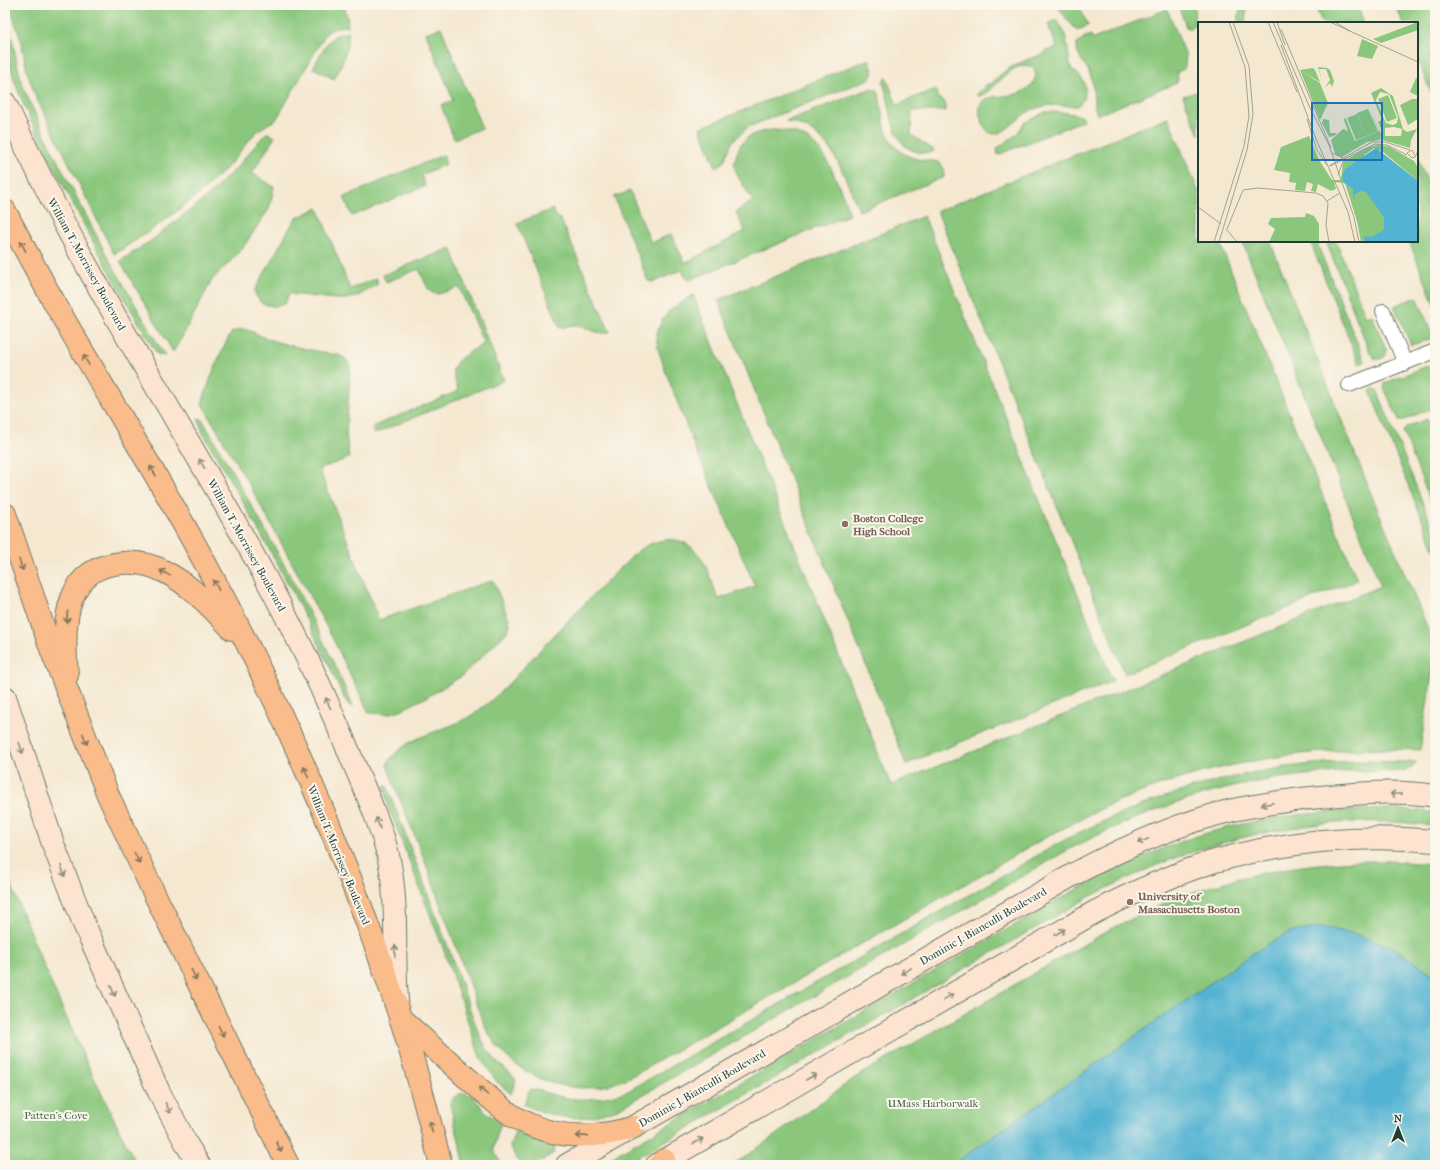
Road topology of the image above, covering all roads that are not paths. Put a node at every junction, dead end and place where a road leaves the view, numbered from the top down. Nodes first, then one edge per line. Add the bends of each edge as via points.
1 (5, 103) edge
2 (5, 211) edge
3 (1383, 311) dead end
4 (1435, 351) edge
5 (1405, 363) junction
6 (1349, 385) dead end
7 (5, 514) edge
8 (253, 657) junction
9 (5, 697) edge
10 (71, 703) junction
11 (1435, 796) edge
12 (1435, 841) edge
13 (400, 1018) junction
14 (634, 1127) junction
15 (660, 1163) edge
16 (199, 1165) edge
17 (288, 1165) edge
18 (441, 1165) edge
19 (567, 1165) edge

13 -> 1 street, William T. Morrissey Boulevard via 396,980 394,900 388,856 373,810 346,744 272,589 108,305
8 -> 2 main road, William T. Morrissey Boulevard via 159,480 54,304
3 - 5 lane
4 - 5 lane
5 - 6 lane
7 -> 10 main road
8 -> 10 main road via 204,601 164,572 132,562 109,565 88,575 80,583 70,603 66,628 66,654
13 -> 8 main road, William T. Morrissey Boulevard via 327,821
9 -> 16 street via 50,838 84,924 159,1092
10 -> 17 main road via 130,844
11 -> 14 street, Dominic J. Bianculli Boulevard via 1354,793 1276,802 1233,810 1179,826 1127,847 1076,873
15 -> 12 street via 1095,912 1148,887 1213,862 1312,842 1367,839
14 -> 13 main road via 611,1134 588,1136 553,1132 527,1123 499,1106
18 -> 13 main road, William T. Morrissey Boulevard
14 - 19 street, Dominic J. Bianculli Boulevard

